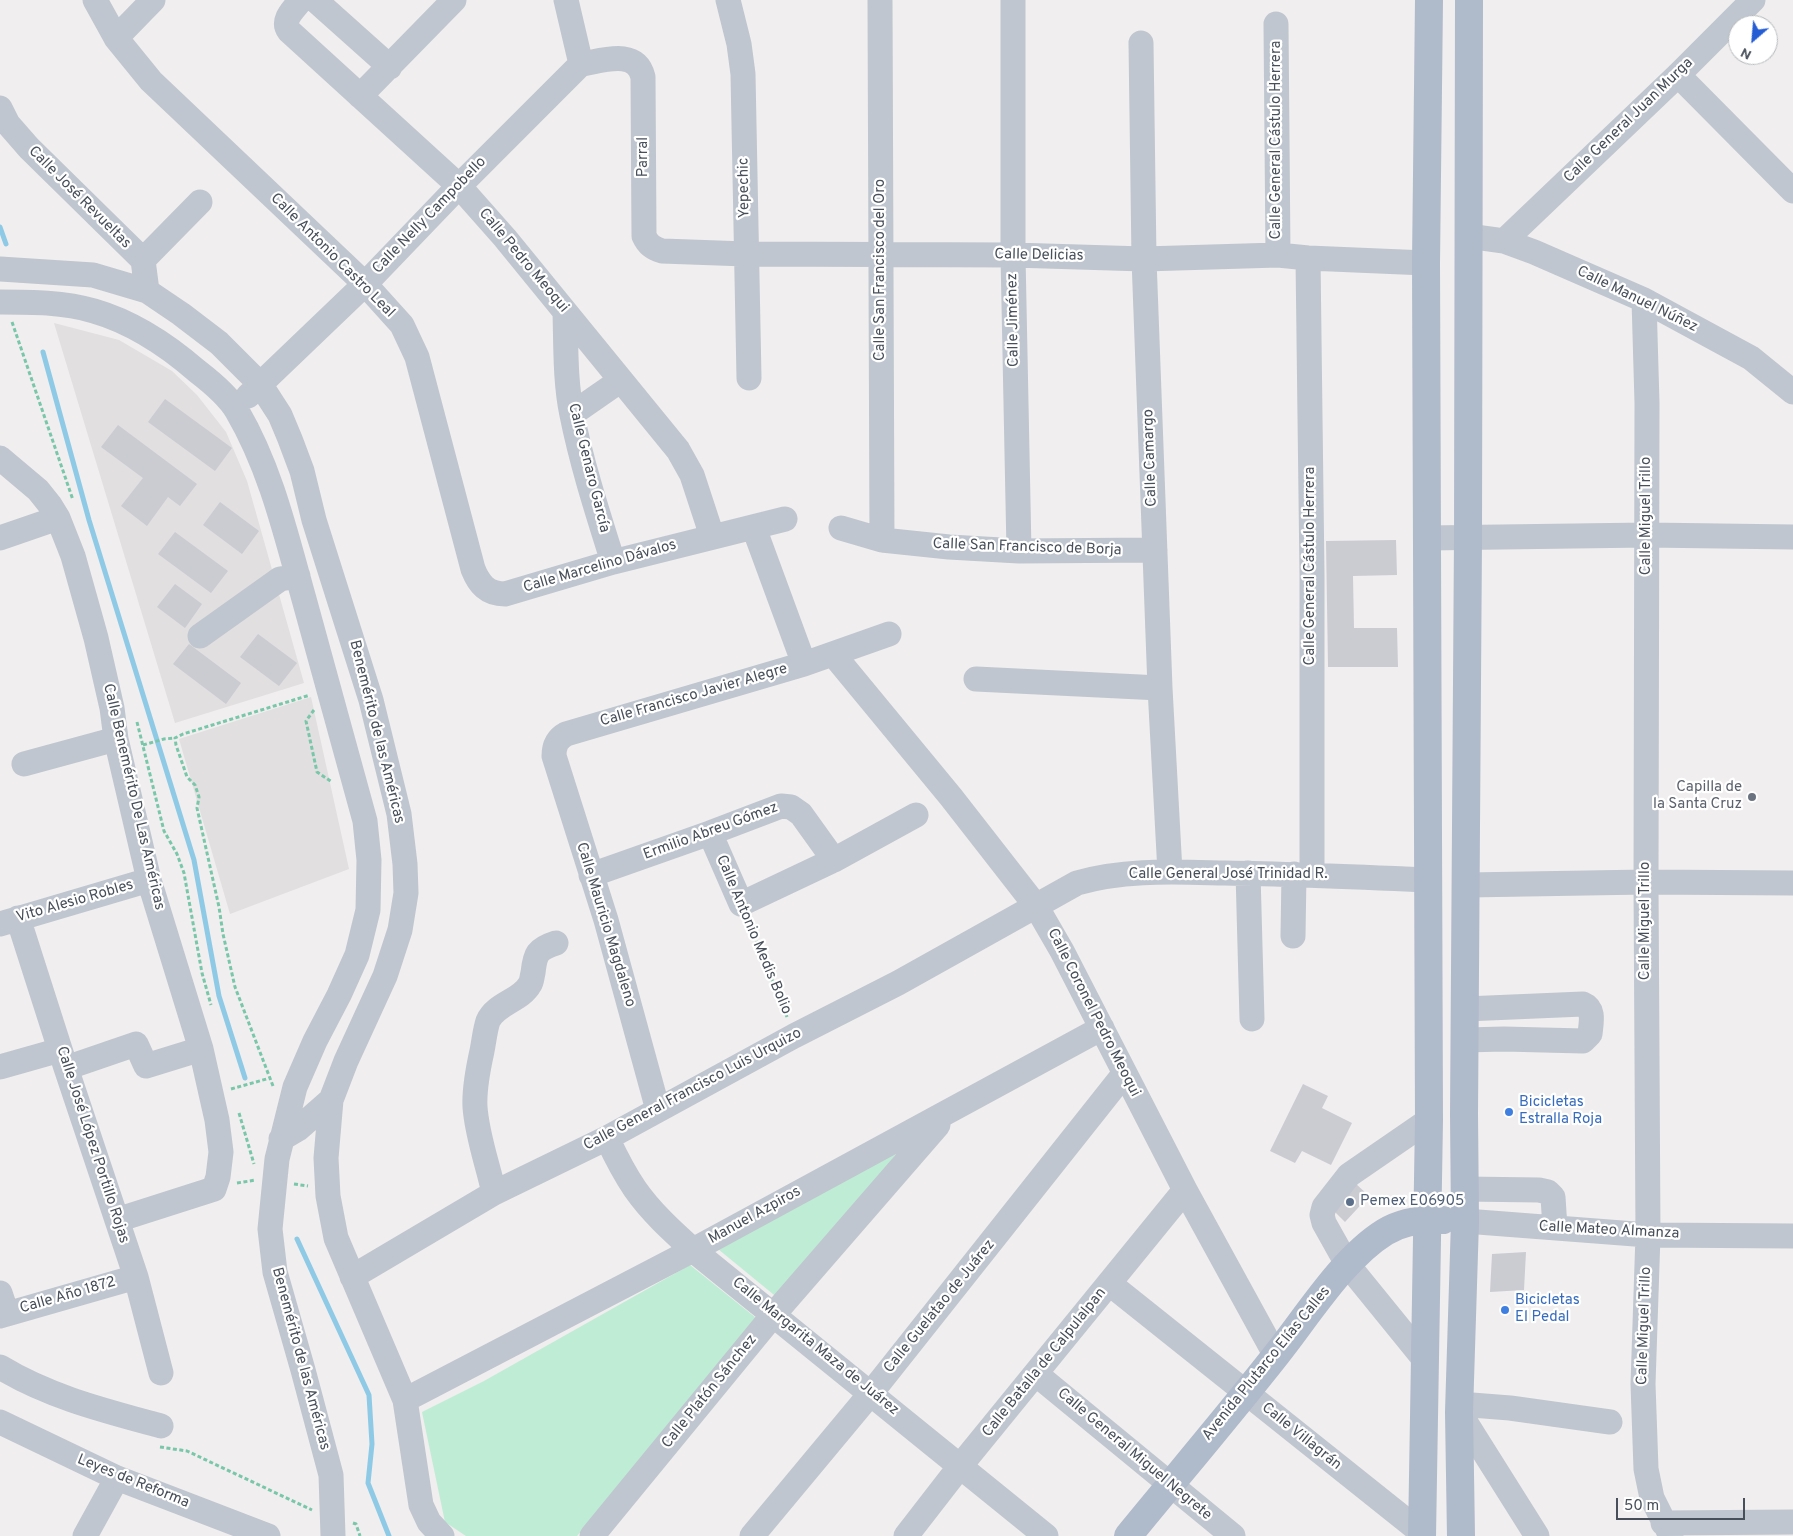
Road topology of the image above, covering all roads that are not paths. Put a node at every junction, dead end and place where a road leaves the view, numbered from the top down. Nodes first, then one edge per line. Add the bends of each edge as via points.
1 (95, 0) edge
2 (153, 0) edge
3 (301, 0) edge
4 (315, 0) edge
5 (454, 0) edge
6 (566, 0) edge
7 (728, 0) edge
8 (880, 0) edge
9 (1013, 0) edge
10 (1429, 0) edge
11 (1753, 0) edge
12 (1474, 2) edge
13 (1276, 24) dead end
14 (116, 38) junction
15 (1141, 43) dead end
16 (581, 64) junction
17 (390, 67) junction
18 (1678, 75) junction
19 (360, 96) junction
20 (0, 108) edge
21 (459, 186) junction
22 (1793, 191) edge
23 (200, 202) dead end
24 (1468, 236) junction
25 (1504, 240) junction
26 (652, 247) joint
27 (746, 254) junction
28 (881, 255) junction
29 (1013, 255) junction
30 (1278, 255) junction
31 (1308, 258) junction
32 (1144, 259) junction
33 (143, 260) junction
34 (1426, 263) junction
35 (0, 268) edge
36 (365, 284) junction
37 (146, 291) junction
38 (1644, 300) junction
39 (6, 312) edge
40 (565, 312) junction
41 (749, 378) dead end
42 (621, 380) junction
43 (260, 384) junction
44 (1793, 392) edge
45 (236, 409) junction
46 (572, 414) junction
47 (0, 458) edge
48 (58, 518) junction
49 (785, 519) dead end
50 (754, 528) junction
51 (841, 528) dead end
52 (1647, 535) junction
53 (712, 536) junction
54 (1793, 537) edge
55 (0, 538) edge
56 (1428, 538) junction
57 (1468, 538) junction
58 (882, 540) junction
59 (1154, 550) junction
60 (1019, 551) junction
61 (613, 562) junction
62 (298, 576) junction
63 (489, 591) joint
64 (889, 634) dead end
65 (200, 636) dead end
66 (833, 654) junction
67 (804, 664) junction
68 (976, 679) dead end
69 (1160, 688) junction
70 (116, 738) junction
71 (557, 742) joint
72 (24, 764) dead end
73 (399, 814) junction
74 (916, 815) dead end
75 (364, 821) junction
76 (710, 834) junction
77 (834, 860) junction
78 (1170, 872) junction
79 (1248, 873) junction
80 (1303, 874) junction
81 (591, 875) junction
82 (149, 880) junction
83 (1427, 880) junction
84 (1646, 882) junction
85 (1793, 883) edge
86 (1467, 885) junction
87 (1036, 906) junction
88 (9, 921) edge
89 (1293, 936) dead end
90 (556, 943) dead end
91 (1465, 1009) junction
92 (1252, 1019) dead end
93 (1102, 1028) junction
94 (1465, 1040) junction
95 (201, 1049) junction
96 (63, 1059) junction
97 (0, 1067) edge
98 (1124, 1074) junction
99 (331, 1100) junction
100 (658, 1110) junction
101 (948, 1113) junction
102 (1429, 1120) junction
103 (607, 1138) junction
104 (279, 1149) junction
105 (326, 1158) junction
106 (1464, 1189) junction
107 (1185, 1190) junction
108 (494, 1192) junction
109 (1426, 1219) junction
110 (117, 1220) junction
111 (1465, 1221) junction
112 (1555, 1228) junction
113 (1648, 1235) junction
114 (1793, 1236) edge
115 (693, 1250) junction
116 (1347, 1264) junction
117 (136, 1277) junction
118 (352, 1277) junction
119 (1110, 1284) junction
120 (2, 1308) edge
121 (774, 1314) junction
122 (1276, 1356) junction
123 (1425, 1360) junction
124 (0, 1367) edge
125 (161, 1372) dead end
126 (1036, 1374) junction
127 (871, 1393) junction
128 (1245, 1393) junction
129 (405, 1400) junction
130 (1459, 1408) junction
131 (1610, 1422) dead end
132 (1, 1426) edge
133 (159, 1436) road end
134 (961, 1465) junction
135 (118, 1478) junction
136 (1170, 1485) junction
137 (1793, 1522) edge
138 (1667, 1530) edge
139 (1422, 1534) edge
140 (85, 1536) edge
141 (268, 1536) edge
142 (334, 1536) edge
143 (442, 1536) edge
144 (592, 1536) edge
145 (752, 1536) edge
146 (906, 1536) edge
147 (1046, 1536) edge
148 (1128, 1536) edge
149 (1233, 1536) edge
150 (1461, 1536) edge
151 (1537, 1536) edge

1 - 14 street, Calle Antonio Castro Leal
2 - 14 street
3 - 19 street, Calle Pedro Meoqui via 286,23 289,31
4 - 17 street
5 - 17 street
6 - 16 street
7 - 27 street, Yepechic via 743,74
8 - 28 street, Calle San Francisco del Oro
9 - 29 street, Calle Jiménez
10 - 34 main road
11 - 18 street, Calle General Juan Murga
12 - 24 main road
13 - 30 street, Calle General Cástulo Herrera
14 - 36 street, Calle Antonio Castro Leal via 151,80
15 - 32 street, Calle Camargo
16 - 21 street, Calle Nelly Campobello
16 - 26 street, Parral via 620,58 632,61 642,70 644,236
17 - 19 street
18 - 22 street
18 - 25 street, Calle General Juan Murga
19 - 21 street, Calle Pedro Meoqui
20 - 33 street, Calle José Revueltas via 8,124 28,148
21 - 36 street, Calle Nelly Campobello
21 - 40 street, Calle Pedro Meoqui
23 - 33 street
24 - 25 street, Calle Manuel Núñez
24 - 57 main road
25 - 38 street, Calle Manuel Núñez
26 - 27 street, Calle Delicias via 662,251
27 - 28 street, Calle Delicias
27 - 41 street, Yepechic
28 - 29 street, Calle Delicias
28 - 58 street, Calle San Francisco del Oro
29 - 32 street, Calle Delicias
29 - 60 street, Calle Jiménez
30 - 31 street, Calle Delicias
30 - 32 street, Calle Delicias
31 - 34 street, Calle Delicias
31 - 80 street, Calle General Cástulo Herrera via 1312,575
32 - 59 street, Calle Camargo
33 - 37 street, Calle José Revueltas
34 - 56 main road
35 - 37 street, Benemérito de las Américas via 93,275
36 - 43 street, Calle Nelly Campobello
36 - 63 street, Calle Antonio Castro Leal via 402,325 417,357 473,569 478,582
37 - 43 street, Benemérito de las Américas via 219,343
38 - 44 street, Calle Manuel Núñez via 1750,358
38 - 52 street, Calle Miguel Trillo via 1648,403
39 - 45 street, Benemérito de las Américas via 59,304 93,310 122,321 181,357
40 - 42 street, Calle Pedro Meoqui
40 - 46 street, Calle Genaro García
42 - 46 street
42 - 53 street, Calle Pedro Meoqui via 678,450 692,475
43 - 45 street, Calle Nelly Campobello
43 - 73 street, Benemérito de las Américas via 280,414 302,471 370,700
45 - 62 street, Benemérito de las Américas via 260,457 284,522
46 - 61 street, Calle Genaro García
47 - 48 street, Calle Benemérito De Las Américas via 38,490
48 - 55 street
48 - 70 street, Calle Benemérito De Las Américas via 73,556 96,638
49 - 50 street, Calle Marcelino Dávalos
50 - 53 street, Calle Marcelino Dávalos
50 - 67 street
51 - 58 street, Calle San Francisco de Borja
52 - 54 street
52 - 57 street
52 - 84 street, Calle Miguel Trillo
53 - 61 street, Calle Marcelino Dávalos
56 - 57 street
56 - 83 main road
57 - 86 main road
58 - 60 street, Calle San Francisco de Borja via 949,548
59 - 60 street, Calle San Francisco de Borja
59 - 69 street, Calle Camargo
61 - 63 street, Calle Marcelino Dávalos via 505,594
62 - 65 street via 280,579
62 - 75 street, Benemérito de las Américas
64 - 66 street, Calle Francisco Javier Alegre
66 - 67 street, Calle Francisco Javier Alegre
66 - 87 street, Calle Coronel Pedro Meoqui
67 - 71 street, Calle Francisco Javier Alegre via 566,734
68 - 69 street
69 - 78 street, Calle Camargo
70 - 72 street
70 - 82 street, Calle Benemérito De Las Américas
71 - 81 street, Calle Mauricio Magdaleno via 554,756
73 - 75 street
73 - 99 street, Benemérito de las Américas via 406,893 400,930 385,976
74 - 77 street
75 - 104 street, Benemérito de las Américas via 370,860 368,910 357,955 295,1087
76 - 77 street, Ermilio Abreu Gómez via 786,806 801,814
76 - 77 street, Calle Antonio Medis Bolio via 741,904
76 - 81 street, Ermilio Abreu Gómez
78 - 79 street, Calle General José Trinidad R.
78 - 87 street, Calle General José Trinidad R. via 1100,876 1077,883
79 - 80 street, Calle General José Trinidad R.
79 - 92 street
80 - 83 street, Calle General José Trinidad R.
80 - 89 street, Calle General Cástulo Herrera
81 - 100 street, Calle Mauricio Magdaleno
82 - 88 street, Vito Alesio Robles
82 - 95 street, Calle Benemérito De Las Américas
83 - 102 main road
84 - 85 street
84 - 86 street
84 - 113 street, Calle Miguel Trillo
86 - 91 main road
87 - 93 street, Calle Coronel Pedro Meoqui
87 - 100 street, Calle General Francisco Luis Urquizo
88 - 96 street, Calle José López Portillo Rojas
90 - 108 street via 543,947 537,954 531,983 523,993 494,1012 488,1021 479,1063 475,1108
91 - 94 main road
91 - 94 street via 1583,1004 1591,1010 1590,1034 1584,1041
93 - 98 street, Calle Coronel Pedro Meoqui
93 - 101 street, Manuel Azpiros
94 - 106 main road
95 - 96 street via 146,1066 136,1044
95 - 110 street, Calle Benemérito De Las Américas via 218,1120 221,1152 214,1189
96 - 97 street
96 - 110 street, Calle José López Portillo Rojas
98 - 107 street, Calle Coronel Pedro Meoqui
98 - 127 street, Calle Guelatao de Juárez
99 - 104 street
99 - 105 street, Benemérito de las Américas
100 - 103 street, Calle General Francisco Luis Urquizo
101 - 115 street, Manuel Azpiros
101 - 121 street, Calle Platón Sánchez
102 - 109 main road
102 - 116 street via 1349,1175 1324,1207 1324,1223
103 - 108 street, Calle General Francisco Luis Urquizo
103 - 115 street, Calle Margarita Maza de Juárez via 646,1203
104 - 105 street via 296,1145 315,1149
104 - 142 street, Benemérito de las Américas via 270,1229 275,1272 331,1475
105 - 118 street, Benemérito de las Américas via 328,1196 336,1238
106 - 111 main road
106 - 112 street via 1548,1192 1553,1197
107 - 119 street, Calle Batalla de Calpulalpan
107 - 122 street, Calle Coronel Pedro Meoqui
108 - 118 street, Calle General Francisco Luis Urquizo
109 - 111 main road, Calle Mateo Almanza
109 - 116 main road, Avenida Plutarco Elías Calles via 1386,1232
109 - 123 main road
110 - 117 street, Calle José López Portillo Rojas
111 - 112 street, Calle Mateo Almanza
111 - 130 main road
112 - 113 street, Calle Mateo Almanza
113 - 114 street, Calle Mateo Almanza
113 - 138 street, Calle Miguel Trillo via 1643,1384 1646,1469 1652,1498
115 - 121 street, Calle Margarita Maza de Juárez
115 - 129 street, Manuel Azpiros
116 - 122 main road, Avenida Plutarco Elías Calles
116 - 123 street
117 - 120 street, Calle Año 1872
117 - 125 street, Calle José López Portillo Rojas
118 - 129 street, Benemérito de las Américas
119 - 126 street, Calle Batalla de Calpulalpan
119 - 128 street, Calle Villagrán
121 - 127 street, Calle Margarita Maza de Juárez
121 - 144 street, Calle Platón Sánchez
122 - 128 main road, Avenida Plutarco Elías Calles
123 - 139 main road
124 - 133 street
126 - 134 street, Calle Batalla de Calpulalpan
126 - 136 street, Calle General Miguel Negrete
127 - 134 street, Calle Margarita Maza de Juárez
127 - 145 street, Calle Guelatao de Juárez
128 - 136 main road, Avenida Plutarco Elías Calles
128 - 139 street, Calle Villagrán
129 - 143 street, Benemérito de las Américas via 421,1505 429,1522
130 - 131 street via 1510,1408
130 - 150 main road
130 - 151 street
132 - 135 street, Leyes de Reforma
134 - 146 street, Calle Batalla de Calpulalpan
134 - 147 street, Calle Margarita Maza de Juárez
135 - 140 street
135 - 141 street, Leyes de Reforma
136 - 148 main road, Avenida Plutarco Elías Calles
136 - 149 street, Calle General Miguel Negrete
137 - 138 street

